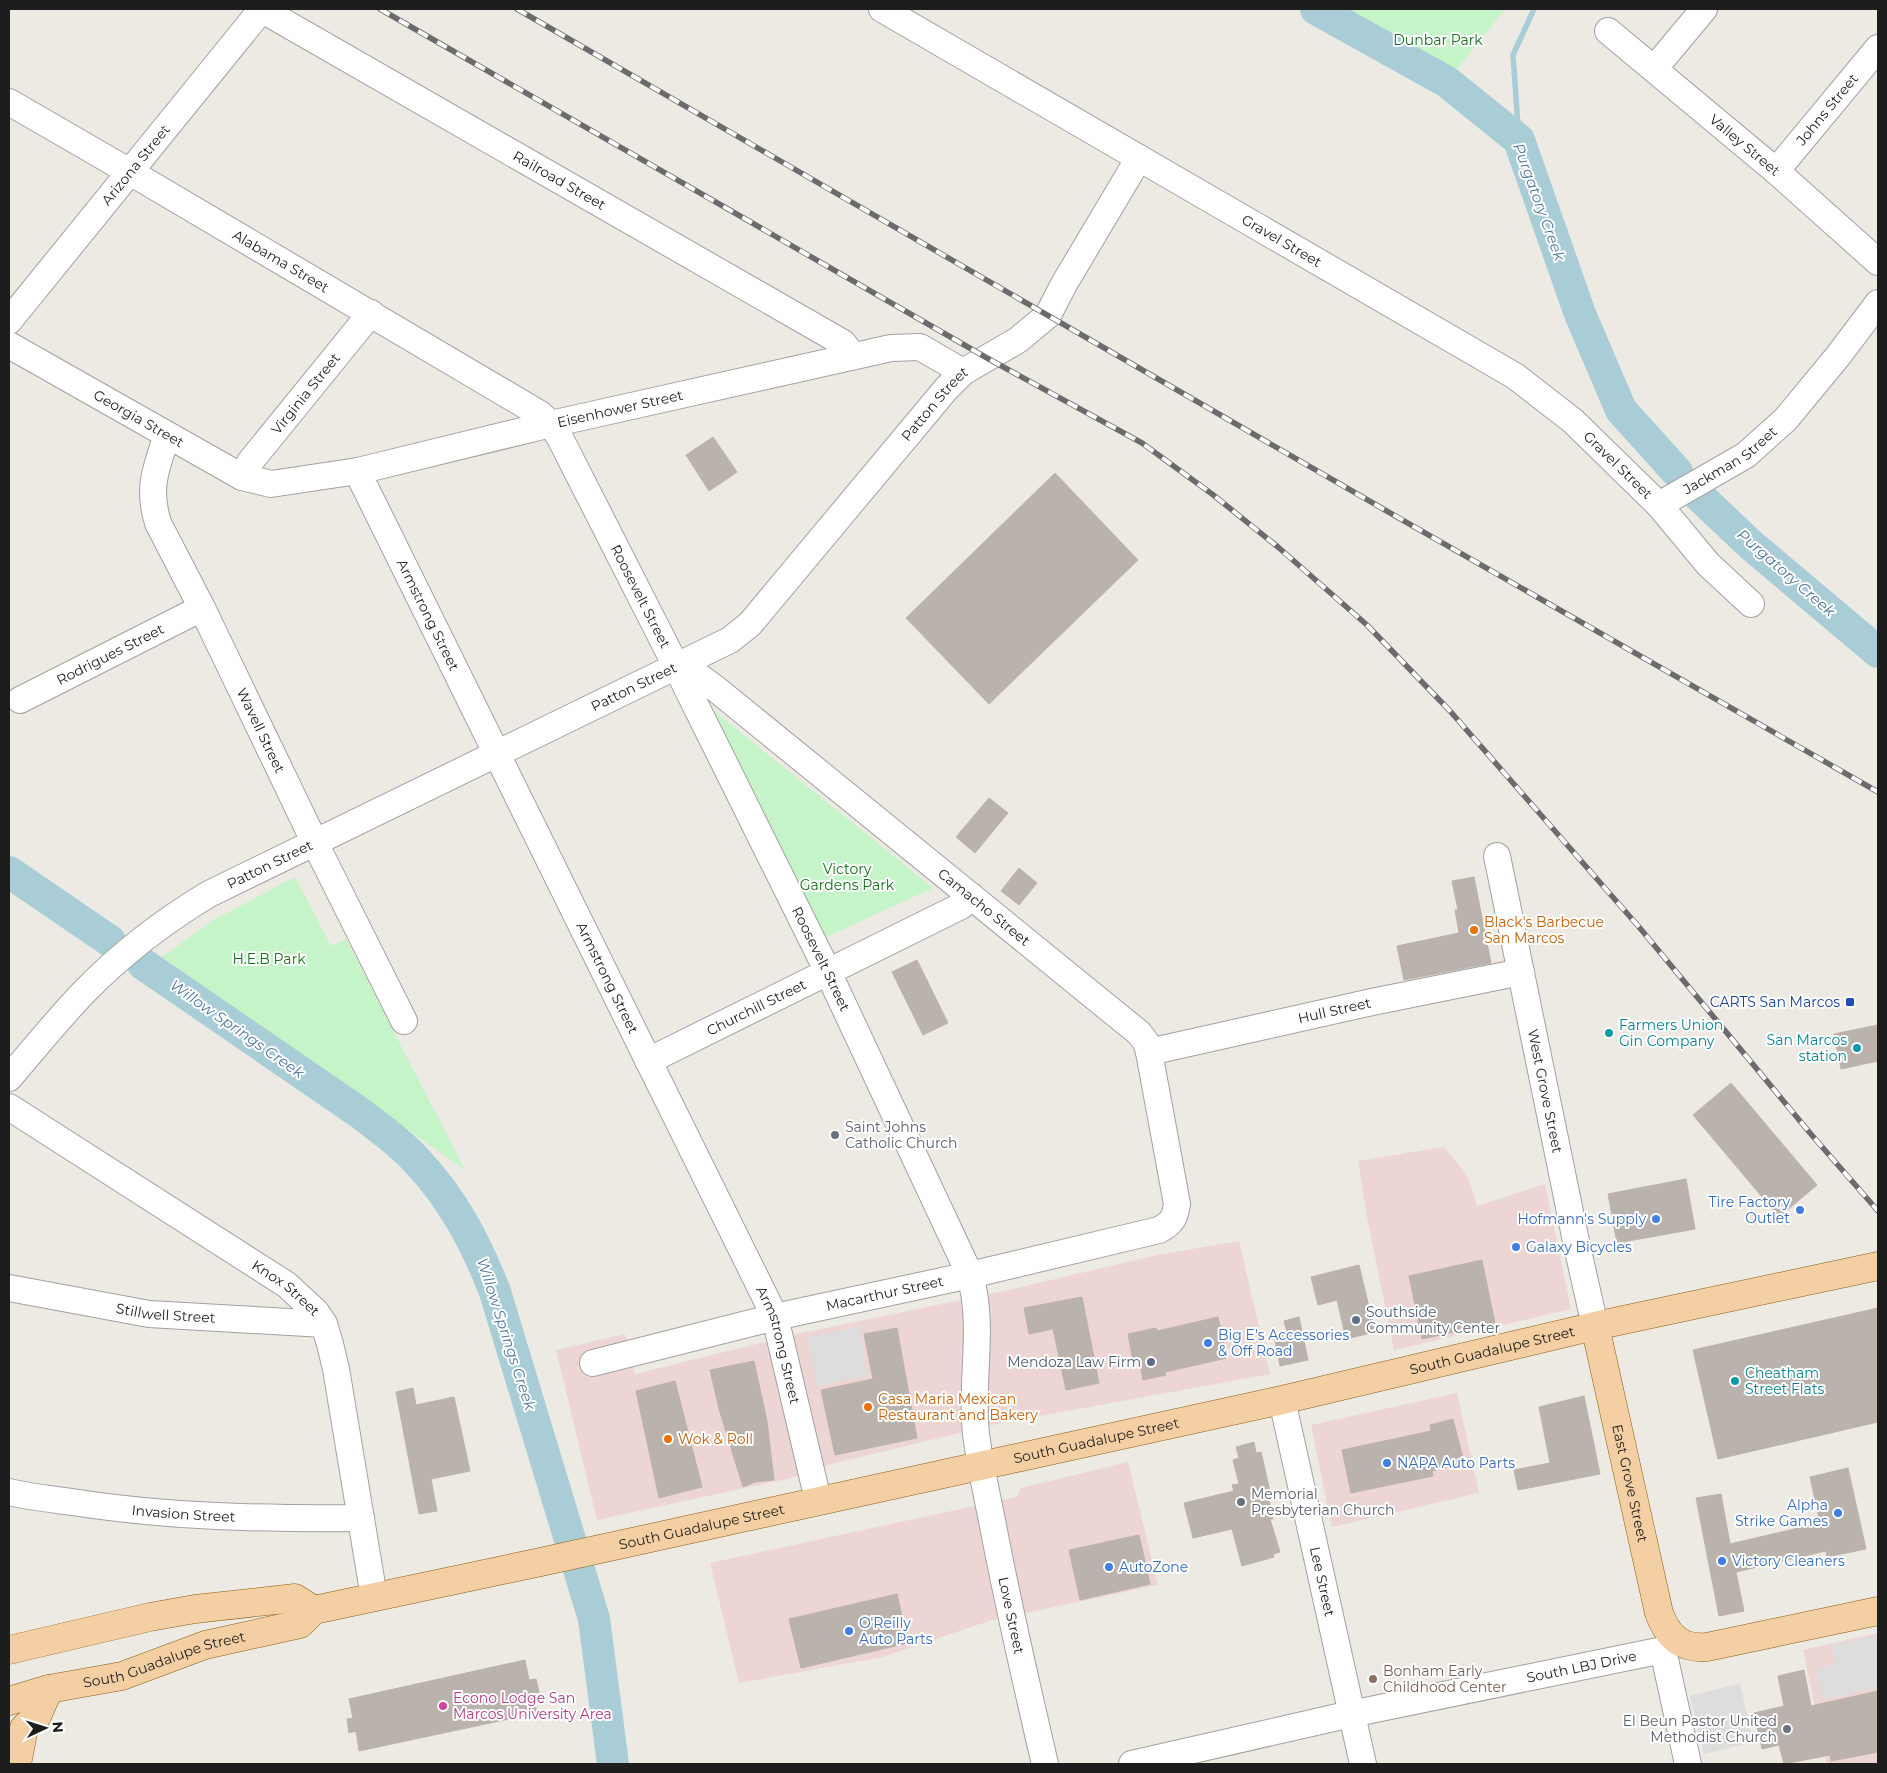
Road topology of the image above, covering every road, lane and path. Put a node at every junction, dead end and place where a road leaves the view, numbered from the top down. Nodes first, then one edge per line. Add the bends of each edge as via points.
1 (262, 9) edge
2 (882, 9) edge
3 (1704, 9) edge
4 (1608, 31) dead end
5 (1878, 48) edge
6 (1654, 69) junction
7 (9, 102) edge
8 (1139, 158) junction
9 (1776, 171) junction
10 (130, 172) junction
11 (1878, 262) edge
12 (1878, 302) edge
13 (371, 313) junction
14 (9, 320) edge
15 (9, 345) edge
16 (853, 356) junction
17 (963, 372) junction
18 (551, 424) junction
19 (167, 435) junction
20 (358, 471) junction
21 (242, 477) junction
22 (271, 484) joint
23 (1659, 504) junction
24 (1752, 604) dead end
25 (202, 608) junction
26 (676, 666) junction
27 (20, 700) dead end
28 (497, 753) junction
29 (315, 843) junction
30 (1496, 856) dead end
31 (971, 896) junction
32 (828, 972) junction
33 (1521, 972) junction
34 (404, 1020) dead end
35 (1149, 1052) junction
36 (648, 1061) junction
37 (9, 1078) edge
38 (9, 1107) edge
39 (1174, 1218) joint
40 (1878, 1266) edge
41 (970, 1275) junction
42 (9, 1288) edge
43 (775, 1317) junction
44 (324, 1324) junction
45 (1595, 1326) junction
46 (593, 1363) dead end
47 (1282, 1400) junction
48 (982, 1464) junction
49 (9, 1492) edge
50 (818, 1500) junction
51 (361, 1518) junction
52 (374, 1597) junction
53 (314, 1610) junction
54 (1878, 1611) edge
55 (1668, 1644) junction
56 (16, 1645) edge
57 (49, 1689) junction
58 (9, 1701) edge
59 (1352, 1714) junction
60 (17, 1764) edge
61 (1044, 1764) edge
62 (1132, 1764) edge
63 (1363, 1764) edge
64 (1688, 1764) edge

1 - 10 street, Arizona Street
1 - 16 street, Railroad Street via 843,343
2 - 8 street, Gravel Street
3 - 6 street
4 - 6 street, Valley Street
5 - 9 street, Johns Street
6 - 9 street, Valley Street
7 - 10 street, Alabama Street
8 - 17 street, Patton Street via 1048,315 1018,340
8 - 23 street, Gravel Street via 1515,376 1573,421
9 - 11 street, Valley Street
10 - 13 street, Alabama Street
10 - 14 street, Arizona Street
12 - 23 street, Jackman Street via 1838,356 1779,425 1746,455
13 - 18 street, Alabama Street via 540,414
13 - 21 street, Virginia Street via 250,462
15 - 19 street, Georgia Street
16 - 17 street, Eisenhower Street via 891,348 920,347
16 - 18 street, Eisenhower Street
17 - 26 street, Patton Street via 750,624 730,640
18 - 20 street, Eisenhower Street
18 - 26 street, Roosevelt Street
19 - 21 street, Georgia Street
19 - 25 street, Wavell Street via 152,492 154,508 158,523
20 - 22 street, Eisenhower Street
20 - 28 street, Armstrong Street
21 - 22 street, Georgia Street
23 - 24 street via 1708,564
25 - 27 street, Rodrigues Street
25 - 29 street, Wavell Street
26 - 28 street, Patton Street
26 - 31 street, Camacho Street via 701,678
26 - 32 street, Roosevelt Street
28 - 29 street, Patton Street
28 - 36 street, Armstrong Street
29 - 34 street, Wavell Street
29 - 37 street, Patton Street via 180,911 84,992
30 - 33 street, West Grove Street
31 - 32 street, Churchill Street via 961,906
31 - 35 street, Camacho Street via 1139,1033
32 - 36 street, Churchill Street
32 - 41 street, Roosevelt Street
33 - 35 street, Hull Street
33 - 45 street, West Grove Street
35 - 39 street, Camacho Street via 1175,1189 1177,1204
36 - 43 street, Armstrong Street
38 - 44 street, Knox Street via 287,1285 309,1304
39 - 41 street, Macarthur Street via 1159,1230
40 - 45 main road, South Guadalupe Street
41 - 43 street, Macarthur Street
41 - 48 street, Roosevelt Street via 978,1320 973,1398
42 - 44 street, Stillwell Street via 149,1314
43 - 46 street, Macarthur Street
43 - 50 street, Armstrong Street
44 - 51 street, Knox Street via 336,1369
45 - 47 main road, South Guadalupe Street
45 - 55 main road, East Grove Street
47 - 48 main road, South Guadalupe Street
47 - 59 street, Lee Street
48 - 50 main road, South Guadalupe Street
48 - 61 street, Love Street via 1012,1623
49 - 51 street, Invasion Street via 116,1509 198,1516
50 - 52 main road, South Guadalupe Street
51 - 52 street, Knox Street
52 - 53 main road, South Guadalupe Street
53 - 56 main road via 295,1598 260,1601 150,1616
53 - 57 main road, South Guadalupe Street via 300,1624 205,1646 122,1676
54 - 55 main road via 1707,1647
55 - 59 street, South LBJ Drive
55 - 64 street, East Grove Street
57 - 58 main road, South Guadalupe Street
57 - 60 main road via 37,1716 24,1728
59 - 62 street, South LBJ Drive
59 - 63 street, Lee Street

